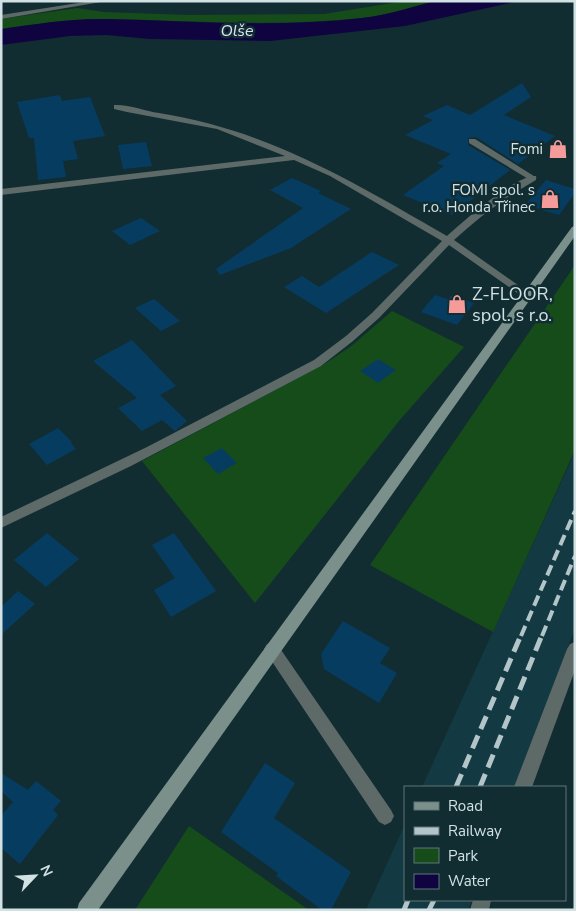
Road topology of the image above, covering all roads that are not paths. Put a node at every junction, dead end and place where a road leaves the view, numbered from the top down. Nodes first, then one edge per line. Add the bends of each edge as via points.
1 (104, 1) edge
2 (1, 17) edge
3 (118, 107) dead end
4 (472, 141) dead end
5 (295, 157) junction
6 (1, 192) edge
7 (575, 229) edge
8 (448, 240) junction
9 (527, 295) junction
10 (1, 523) edge
11 (272, 649) junction
12 (575, 649) edge
13 (523, 786) edge
14 (385, 816) dead end
15 (86, 910) edge

1 - 2 street
3 - 5 street via 193,121 253,137
4 - 8 street via 533,178 482,210
5 - 6 street
5 - 8 street via 333,174
7 - 9 main road
8 - 9 street
8 - 10 street via 371,322 322,361 143,455
9 - 11 main road
11 - 14 street
11 - 15 main road
12 - 13 street

